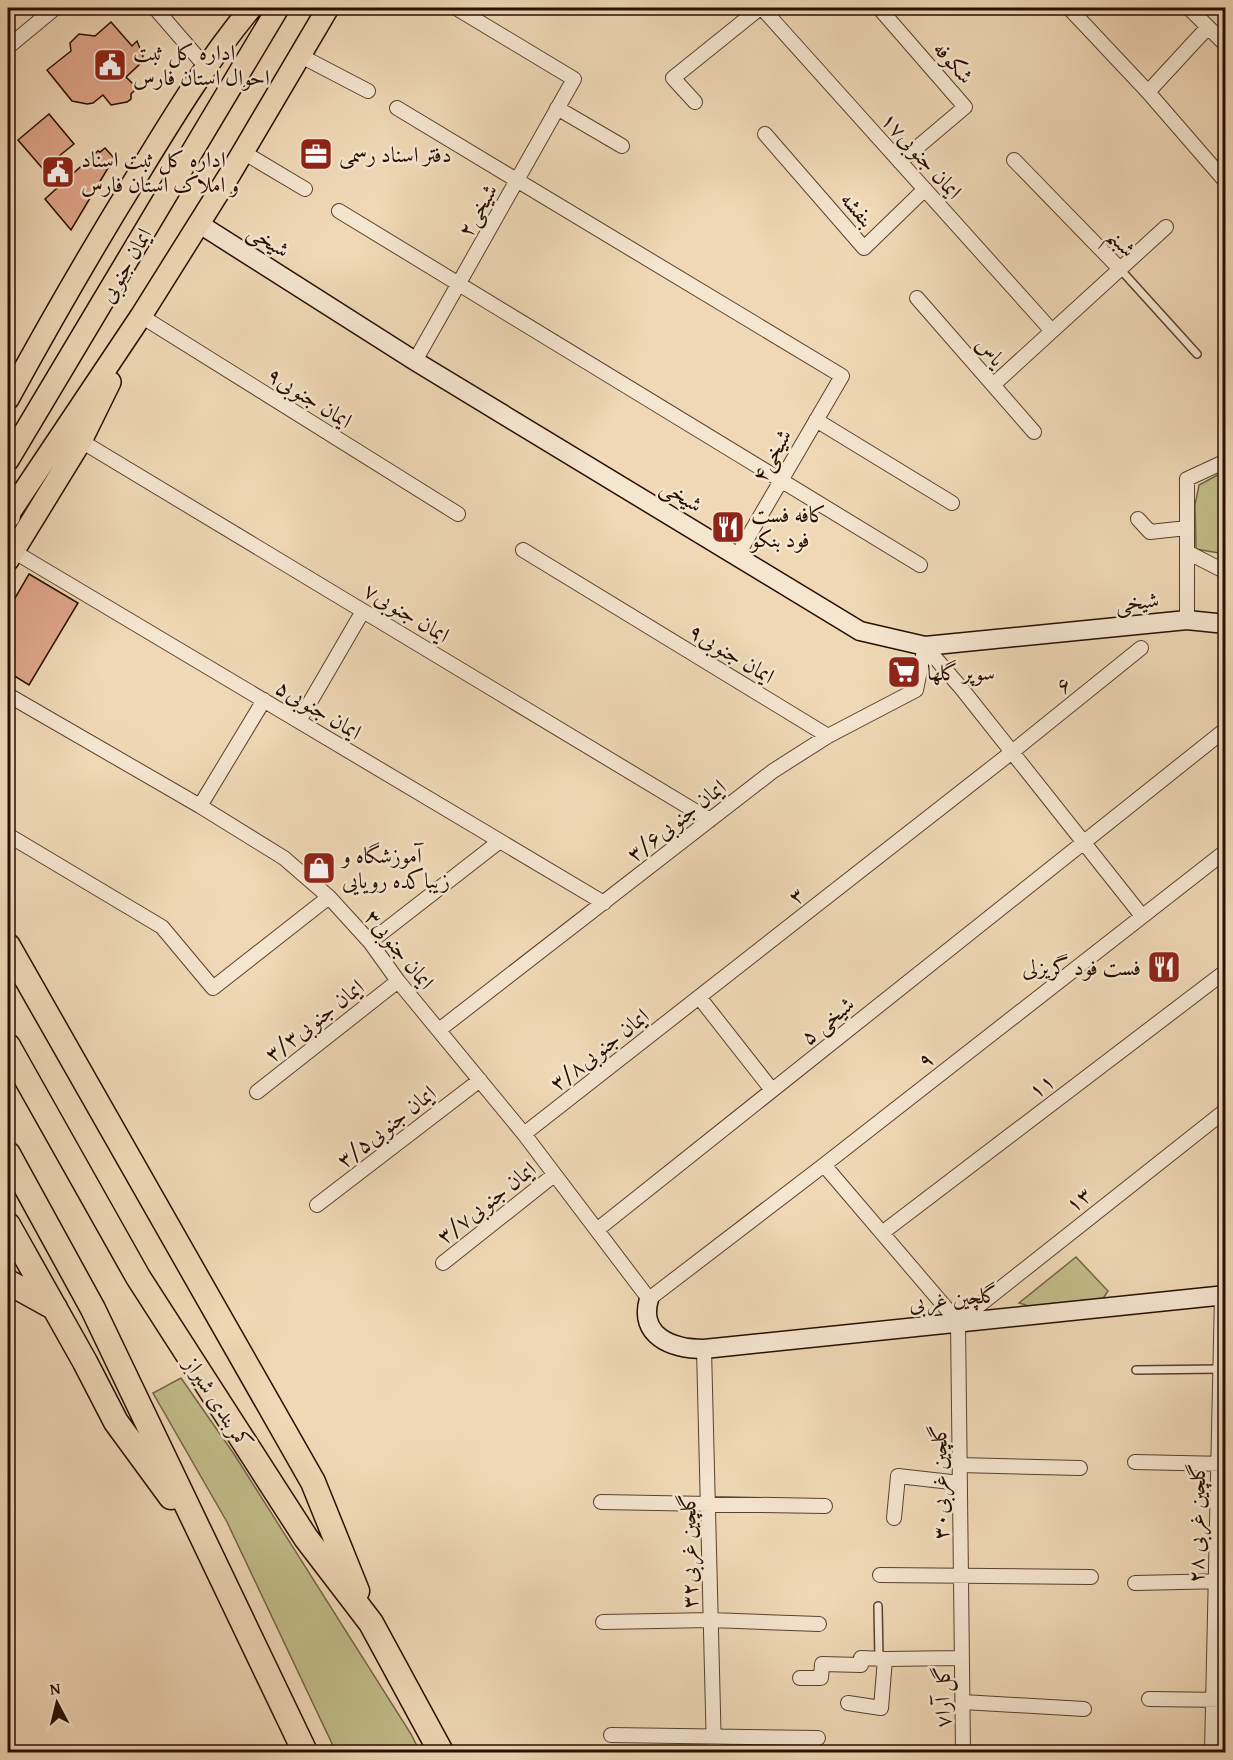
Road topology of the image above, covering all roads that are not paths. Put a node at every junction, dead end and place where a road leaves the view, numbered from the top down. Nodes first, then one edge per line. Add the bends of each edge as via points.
1 (55, 8) edge
2 (155, 8) edge
3 (251, 8) edge
4 (278, 8) edge
5 (328, 8) edge
6 (456, 8) edge
7 (761, 8) edge
8 (879, 8) edge
9 (1069, 8) edge
10 (1189, 8) edge
11 (1209, 27) junction
12 (1226, 45) edge
13 (8, 46) edge
14 (299, 55) junction
15 (206, 67) junction
16 (368, 91) dead end
17 (1148, 92) junction
18 (695, 102) dead end
19 (397, 108) dead end
20 (557, 108) junction
21 (765, 134) dead end
22 (622, 146) dead end
23 (243, 152) junction
24 (1014, 160) dead end
25 (900, 162) junction
26 (517, 180) junction
27 (1226, 182) edge
28 (305, 189) dead end
29 (925, 189) junction
30 (339, 211) dead end
31 (198, 223) junction
32 (1166, 227) dead end
33 (1120, 269) junction
34 (459, 283) junction
35 (917, 298) dead end
36 (141, 316) junction
37 (1052, 331) junction
38 (1197, 354) dead end
39 (415, 361) junction
40 (993, 385) junction
41 (8, 399) edge
42 (816, 420) junction
43 (1034, 432) dead end
44 (81, 441) junction
45 (8, 460) edge
46 (1226, 461) edge
47 (781, 480) junction
48 (952, 503) dead end
49 (458, 514) dead end
50 (8, 515) edge
51 (1138, 519) dead end
52 (1187, 528) junction
53 (523, 550) dead end
54 (1187, 552) junction
55 (10, 556) edge
56 (737, 556) junction
57 (920, 566) dead end
58 (1226, 572) edge
59 (363, 611) junction
60 (1187, 620) junction
61 (1226, 624) edge
62 (925, 646) junction
63 (1141, 648) dead end
64 (8, 695) edge
65 (264, 700) junction
66 (299, 721) junction
67 (1226, 729) edge
68 (828, 736) junction
69 (1012, 752) junction
70 (200, 806) junction
71 (710, 820) junction
72 (8, 835) edge
73 (500, 841) junction
74 (1083, 843) junction
75 (1226, 851) edge
76 (329, 897) junction
77 (604, 903) junction
78 (1142, 916) junction
79 (370, 942) junction
80 (8, 946) edge
81 (1226, 971) edge
82 (398, 981) junction
83 (699, 997) junction
84 (439, 1030) junction
85 (8, 1046) edge
86 (480, 1080) junction
87 (772, 1090) junction
88 (257, 1092) dead end
89 (1226, 1110) edge
90 (524, 1134) junction
91 (8, 1154) edge
92 (824, 1165) junction
93 (554, 1175) junction
94 (317, 1205) dead end
95 (8, 1225) edge
96 (598, 1229) junction
97 (882, 1233) junction
98 (443, 1263) dead end
99 (8, 1282) edge
100 (1224, 1295) edge
101 (649, 1299) junction
102 (55, 1308) junction
103 (958, 1322) junction
104 (704, 1349) junction
105 (1223, 1369) edge
106 (1136, 1370) dead end
107 (1135, 1462) dead end
108 (1222, 1464) edge
109 (960, 1465) junction
110 (1080, 1468) dead end
111 (960, 1483) junction
112 (600, 1502) dead end
113 (708, 1503) junction
114 (825, 1506) dead end
115 (894, 1518) dead end
116 (206, 1545) junction
117 (961, 1574) junction
118 (880, 1575) dead end
119 (1091, 1577) dead end
120 (1221, 1581) edge
121 (1135, 1583) dead end
122 (878, 1606) dead end
123 (711, 1620) junction
124 (603, 1622) dead end
125 (371, 1623) junction
126 (819, 1624) dead end
127 (962, 1641) joint
128 (962, 1658) junction
129 (882, 1659) junction
130 (800, 1678) dead end
131 (1149, 1699) dead end
132 (1219, 1700) edge
133 (963, 1702) junction
134 (848, 1703) dead end
135 (1084, 1708) dead end
136 (610, 1735) dead end
137 (714, 1737) junction
138 (818, 1738) dead end
139 (306, 1752) edge
140 (441, 1752) edge
141 (714, 1752) edge
142 (963, 1752) edge
143 (1212, 1752) edge

1 - 13 street
2 - 15 street
3 - 15 main road
4 - 45 main road, ایمان جنوبی
5 - 14 main road, ایمان جنوبی
6 - 20 street, شیخی۲ via 574,79
7 - 18 street via 674,78
7 - 25 street, ایمان جنوبی۱۷
8 - 25 street, شکوفه via 965,106
9 - 17 street
10 - 11 street
11 - 12 street
11 - 17 street
14 - 16 street
14 - 23 main road, ایمان جنوبی
15 - 41 main road via 83,265
17 - 27 street
19 - 26 street
20 - 22 street
20 - 26 street, شیخی۲
21 - 29 street, بنفشه via 864,248
23 - 28 street
23 - 31 main road, ایمان جنوبی
24 - 33 street, شبنم
25 - 29 street, ایمان جنوبی۱۷
26 - 34 street, شیخی۲
26 - 42 street, شیخی۴ via 842,376
29 - 37 street, ایمان جنوبی۱۷
30 - 34 street
31 - 36 main road, ایمان جنوبی
31 - 39 street, شیخی
32 - 33 street
33 - 37 street
33 - 38 lane, شبنم
34 - 39 street, شیخی۲
34 - 47 street
35 - 40 street, یاس
36 - 44 main road
36 - 49 street, ایمان جنوبی۹
36 - 50 main road
37 - 40 street
39 - 56 street, شیخی
40 - 43 street, یاس
42 - 47 street, شیخی۴
42 - 48 street
44 - 55 main road
44 - 59 street, ایمان جنوبی۷
46 - 52 street via 1187,479
47 - 56 street, شیخی۴
47 - 57 street
51 - 52 street via 1150,532
52 - 54 street
53 - 68 street, ایمان جنوبی۹
54 - 58 street
54 - 60 street
55 - 65 street, ایمان جنوبی۵
56 - 62 street, شیخی via 860,631
59 - 66 street
59 - 71 street, ایمان جنوبی۷
60 - 61 street, شیخی
60 - 62 street, شیخی
62 - 68 street, ایمان جنوبی۳/۶ via 916,690
62 - 69 street
63 - 69 street, ۶
64 - 70 street, ایمان جنوبی۳
65 - 66 street, ایمان جنوبی۵
65 - 70 street
66 - 73 street, ایمان جنوبی۵
67 - 74 street, شیخی ۵
68 - 71 street, ایمان جنوبی۳/۶ via 772,771
69 - 74 street
69 - 83 street, ۳
70 - 76 street, ایمان جنوبی۳ via 284,858
71 - 77 street, ایمان جنوبی۳/۶
72 - 76 street via 162,927 213,988
73 - 77 street, ایمان جنوبی۵
73 - 79 street
74 - 78 street
74 - 87 street, شیخی ۵
75 - 78 street, ۹
76 - 79 street, ایمان جنوبی۳
77 - 84 street, ایمان جنوبی۳/۶
78 - 92 street, ۹
79 - 82 street, ایمان جنوبی۳
80 - 125 highway via 313,1482
81 - 97 street, ۱۱
82 - 84 street, ایمان جنوبی۳
82 - 88 street, ایمان جنوبی۳/۳
83 - 87 street
83 - 90 street, ایمان جنوبی۳/۸
84 - 86 street, ایمان جنوبی۳
85 - 125 highway, کمربندی شیراز via 138,1276 306,1538
86 - 90 street, ایمان جنوبی۳
86 - 94 street, ایمان جنوبی۳/۵
87 - 96 street, شیخی ۵
89 - 103 street, ۱۳
90 - 93 street, ایمان جنوبی۳
91 - 116 highway via 93,1309
92 - 97 street
92 - 101 street, ۹
93 - 96 street, ایمان جنوبی۳
93 - 98 street, ایمان جنوبی۳/۷
95 - 102 highway
96 - 101 street, ایمان جنوبی۳
97 - 103 street
99 - 102 highway
100 - 103 street, گلچین غربی
100 - 105 street, گلچین غربی ۲۸
101 - 104 street, گلچین غربی via 649,1328 686,1349
102 - 116 highway via 116,1422
103 - 104 street, گلچین غربی
103 - 109 street, گلچین غربی۳۰
104 - 113 street, گلچین غربی۳۲
105 - 106 lane
105 - 108 street, گلچین غربی ۲۸
107 - 108 street
108 - 120 street, گلچین غربی ۲۸
109 - 110 street
109 - 111 street, گلچین غربی۳۰
111 - 115 street via 898,1476
111 - 117 street, گلچین غربی۳۰
112 - 113 street
113 - 114 street
113 - 123 street, گلچین غربی۳۲
116 - 139 highway
117 - 118 street
117 - 119 street
117 - 127 street, گلچین غربی۳۰
120 - 121 street
120 - 132 street, گلچین غربی ۲۸
122 - 129 lane
123 - 124 street
123 - 126 street
123 - 137 street, گلچین غربی۳۲
125 - 140 highway, کمربندی شیراز
127 - 128 street, گل آرا۷
128 - 129 street
128 - 133 street, گل آرا۷
129 - 130 street via 861,1658 861,1665 822,1664 821,1678
129 - 134 street via 881,1708
131 - 132 street
132 - 143 street, گلچین غربی ۲۸
133 - 135 street
133 - 142 street, گل آرا۷
136 - 137 street
137 - 138 street
137 - 141 street, گلچین غربی۳۲

